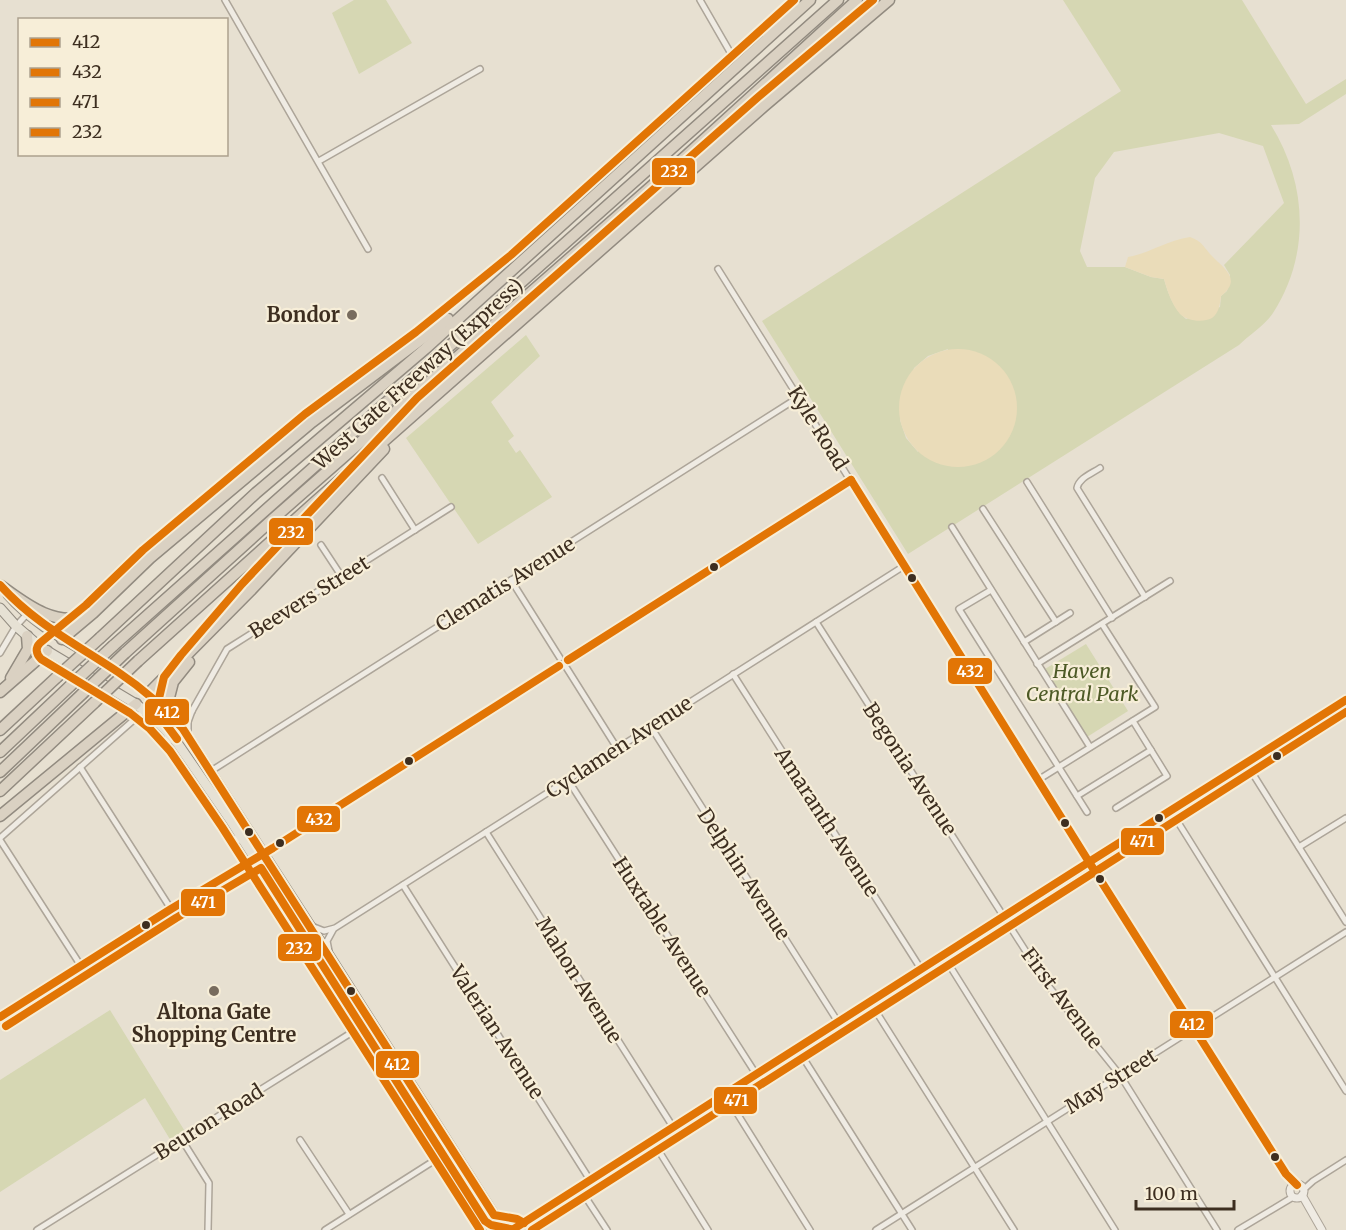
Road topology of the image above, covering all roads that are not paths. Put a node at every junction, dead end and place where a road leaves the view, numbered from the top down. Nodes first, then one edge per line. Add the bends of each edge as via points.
1 (225, 0) edge
2 (700, 0) edge
3 (810, 0) edge
4 (838, 0) edge
5 (857, 0) edge
6 (881, 0) edge
7 (889, 0) edge
8 (837, 43) junction
9 (730, 52) dead end
10 (480, 69) dead end
11 (319, 161) junction
12 (368, 249) dead end
13 (518, 263) junction
14 (718, 269) dead end
15 (799, 397) junction
16 (426, 405) junction
17 (1100, 468) dead end
18 (382, 478) dead end
19 (851, 480) junction
20 (1027, 482) dead end
21 (452, 507) dead end
22 (983, 509) dead end
23 (952, 527) dead end
24 (415, 530) junction
25 (321, 544) dead end
26 (904, 566) junction
27 (342, 577) junction
28 (511, 580) junction
29 (1170, 581) dead end
30 (0, 586) edge
31 (991, 590) junction
32 (250, 591) junction
33 (1145, 597) junction
34 (0, 608) edge
35 (30, 611) junction
36 (93, 613) junction
37 (1070, 613) dead end
38 (1113, 618) junction
39 (816, 622) junction
40 (1056, 622) junction
41 (1102, 624) junction
42 (16, 627) junction
43 (27, 636) junction
44 (62, 639) junction
45 (1024, 642) junction
46 (47, 651) junction
47 (0, 653) edge
48 (560, 658) junction
49 (568, 660) junction
50 (1037, 664) junction
51 (559, 666) junction
52 (566, 667) junction
53 (733, 674) junction
54 (3, 689) edge
55 (148, 694) junction
56 (1346, 700) edge
57 (140, 707) junction
58 (166, 709) junction
59 (192, 711) junction
60 (1133, 721) junction
61 (651, 727) junction
62 (0, 730) edge
63 (188, 736) junction
64 (1090, 747) junction
65 (617, 748) junction
66 (1151, 750) junction
67 (0, 752) edge
68 (1246, 763) junction
69 (80, 767) junction
70 (1058, 767) junction
71 (211, 771) junction
72 (0, 772) edge
73 (568, 780) junction
74 (1038, 780) junction
75 (0, 791) edge
76 (1077, 796) junction
77 (1116, 808) dead end
78 (1171, 811) junction
79 (1087, 812) dead end
80 (0, 816) edge
81 (1346, 818) edge
82 (486, 832) junction
83 (0, 839) edge
84 (1299, 847) junction
85 (259, 856) junction
86 (1089, 862) junction
87 (403, 885) junction
88 (171, 909) junction
89 (1004, 916) junction
90 (1346, 922) edge
91 (310, 924) junction
92 (334, 928) junction
93 (1346, 932) edge
94 (943, 955) junction
95 (330, 956) junction
96 (81, 966) junction
97 (921, 969) junction
98 (1275, 977) junction
99 (358, 1002) junction
100 (870, 1002) junction
101 (0, 1017) edge
102 (838, 1022) junction
103 (361, 1025) junction
104 (1194, 1028) junction
105 (797, 1048) junction
106 (756, 1074) junction
107 (1120, 1075) junction
108 (1346, 1090) edge
109 (725, 1094) junction
110 (1047, 1121) junction
111 (673, 1127) junction
112 (182, 1140) junction
113 (300, 1140) dead end
114 (652, 1140) junction
115 (443, 1155) junction
116 (1346, 1160) edge
117 (974, 1168) junction
118 (590, 1180) junction
119 (579, 1187) junction
120 (1297, 1191) junction
121 (902, 1214) junction
122 (349, 1215) junction
123 (488, 1222) edge
124 (523, 1226) edge
125 (37, 1230) edge
126 (208, 1230) edge
127 (325, 1230) edge
128 (492, 1230) edge
129 (504, 1230) edge
130 (512, 1230) edge
131 (607, 1230) edge
132 (708, 1230) edge
133 (810, 1230) edge
134 (876, 1230) edge
135 (912, 1230) edge
136 (1014, 1230) edge
137 (1115, 1230) edge
138 (1217, 1230) edge
139 (1238, 1230) edge
140 (1322, 1230) edge

1 - 11 street
2 - 9 street
3 - 13 highway
4 - 67 highway, West Gate Freeway (Express), bridge via 113,646
5 - 72 highway, West Gate Freeway (Express), bridge via 678,164 273,519
6 - 8 highway
7 - 8 highway
8 - 16 highway
10 - 11 street
11 - 12 street
13 - 36 highway via 312,422 150,558
13 - 62 highway, bridge via 425,349 256,493
14 - 15 street, Kyle Road
15 - 19 street, Kyle Road
15 - 28 street, Clematis Avenue
16 - 32 highway
16 - 75 highway, bridge via 138,661
17 - 33 street via 1077,488
18 - 24 street
19 - 26 street, Kyle Road
19 - 49 street
20 - 38 street
21 - 24 street, Beevers Street
22 - 40 street
23 - 31 street
24 - 27 street, Beevers Street
25 - 27 street
26 - 39 street, Cyclamen Avenue
26 - 74 street, Kyle Road
27 - 59 street, Beevers Street via 227,650
28 - 48 street
28 - 71 street, Clematis Avenue
29 - 33 street
30 - 35 highway
31 - 45 street
31 - 70 street via 959,609
32 - 55 highway
32 - 58 highway via 173,682
33 - 38 street
34 - 42 main road
35 - 36 highway via 67,619
35 - 42 street
35 - 44 main road
36 - 44 highway
37 - 40 street
38 - 41 street
39 - 53 street, Cyclamen Avenue
39 - 89 street, Begonia Avenue
40 - 45 street
41 - 50 street
41 - 60 street via 1155,707
42 - 43 main road
42 - 47 street
43 - 46 main road
43 - 54 highway via 28,649
44 - 46 main road
44 - 55 main road
45 - 50 street
46 - 54 highway
46 - 57 main road
48 - 49 street
48 - 51 street
49 - 52 street
50 - 64 street
51 - 52 street
51 - 85 street
52 - 65 street
53 - 61 street, Cyclamen Avenue
53 - 97 street, Amaranth Avenue
55 - 57 main road
55 - 58 main road
56 - 68 main road
57 - 69 street
57 - 80 highway
57 - 85 main road via 167,732 244,842
58 - 59 street via 183,714
58 - 63 main road
59 - 63 street, Beevers Street
60 - 64 street
60 - 66 street
61 - 65 street, Cyclamen Avenue
61 - 102 street, Delphin Avenue
63 - 71 main road
64 - 70 street
65 - 73 street, Cyclamen Avenue
66 - 76 street
66 - 77 street via 1167,776
68 - 78 main road
68 - 84 street
69 - 83 street
69 - 88 street
70 - 74 street
70 - 76 street
71 - 85 main road
73 - 82 street, Cyclamen Avenue
73 - 106 street, Huxtable Avenue
74 - 86 street, Kyle Road
76 - 79 street
78 - 86 main road
78 - 98 street
81 - 84 street
82 - 87 street, Cyclamen Avenue
82 - 111 street, Mahon Avenue
83 - 96 street
84 - 90 street
85 - 88 street
85 - 91 main road
85 - 103 main road
86 - 89 main road
86 - 104 street
87 - 92 street, Cyclamen Avenue
87 - 118 street, Valerian Avenue
88 - 96 street
89 - 94 main road
89 - 107 street, First Avenue via 1046,982
91 - 92 street via 323,931
91 - 95 main road
92 - 95 street via 327,941
93 - 98 street, May Street
94 - 97 main road
94 - 110 street
95 - 99 main road
96 - 101 street
97 - 100 main road
98 - 104 street, May Street
98 - 108 street
99 - 103 street
99 - 123 main road
100 - 102 main road
100 - 117 street
102 - 105 main road
103 - 112 street, Beuron Road
103 - 115 main road
104 - 107 street, May Street
104 - 120 street
105 - 106 main road
105 - 121 street
106 - 109 main road
107 - 110 street, May Street
107 - 138 street, First Avenue
109 - 111 main road
109 - 133 street
110 - 117 street, May Street
110 - 137 street
111 - 114 main road
112 - 125 street, Beuron Road
112 - 126 street via 209,1183
113 - 122 street
114 - 118 main road
114 - 132 street
115 - 122 street
115 - 123 main road
116 - 120 street
117 - 121 street, May Street
117 - 136 street
118 - 119 main road
119 - 124 main road
119 - 131 street
120 - 139 street
120 - 140 street
121 - 134 street, May Street
121 - 135 street
122 - 127 street
123 - 124 main road via 517,1219
123 - 128 main road
123 - 129 main road
124 - 130 main road

